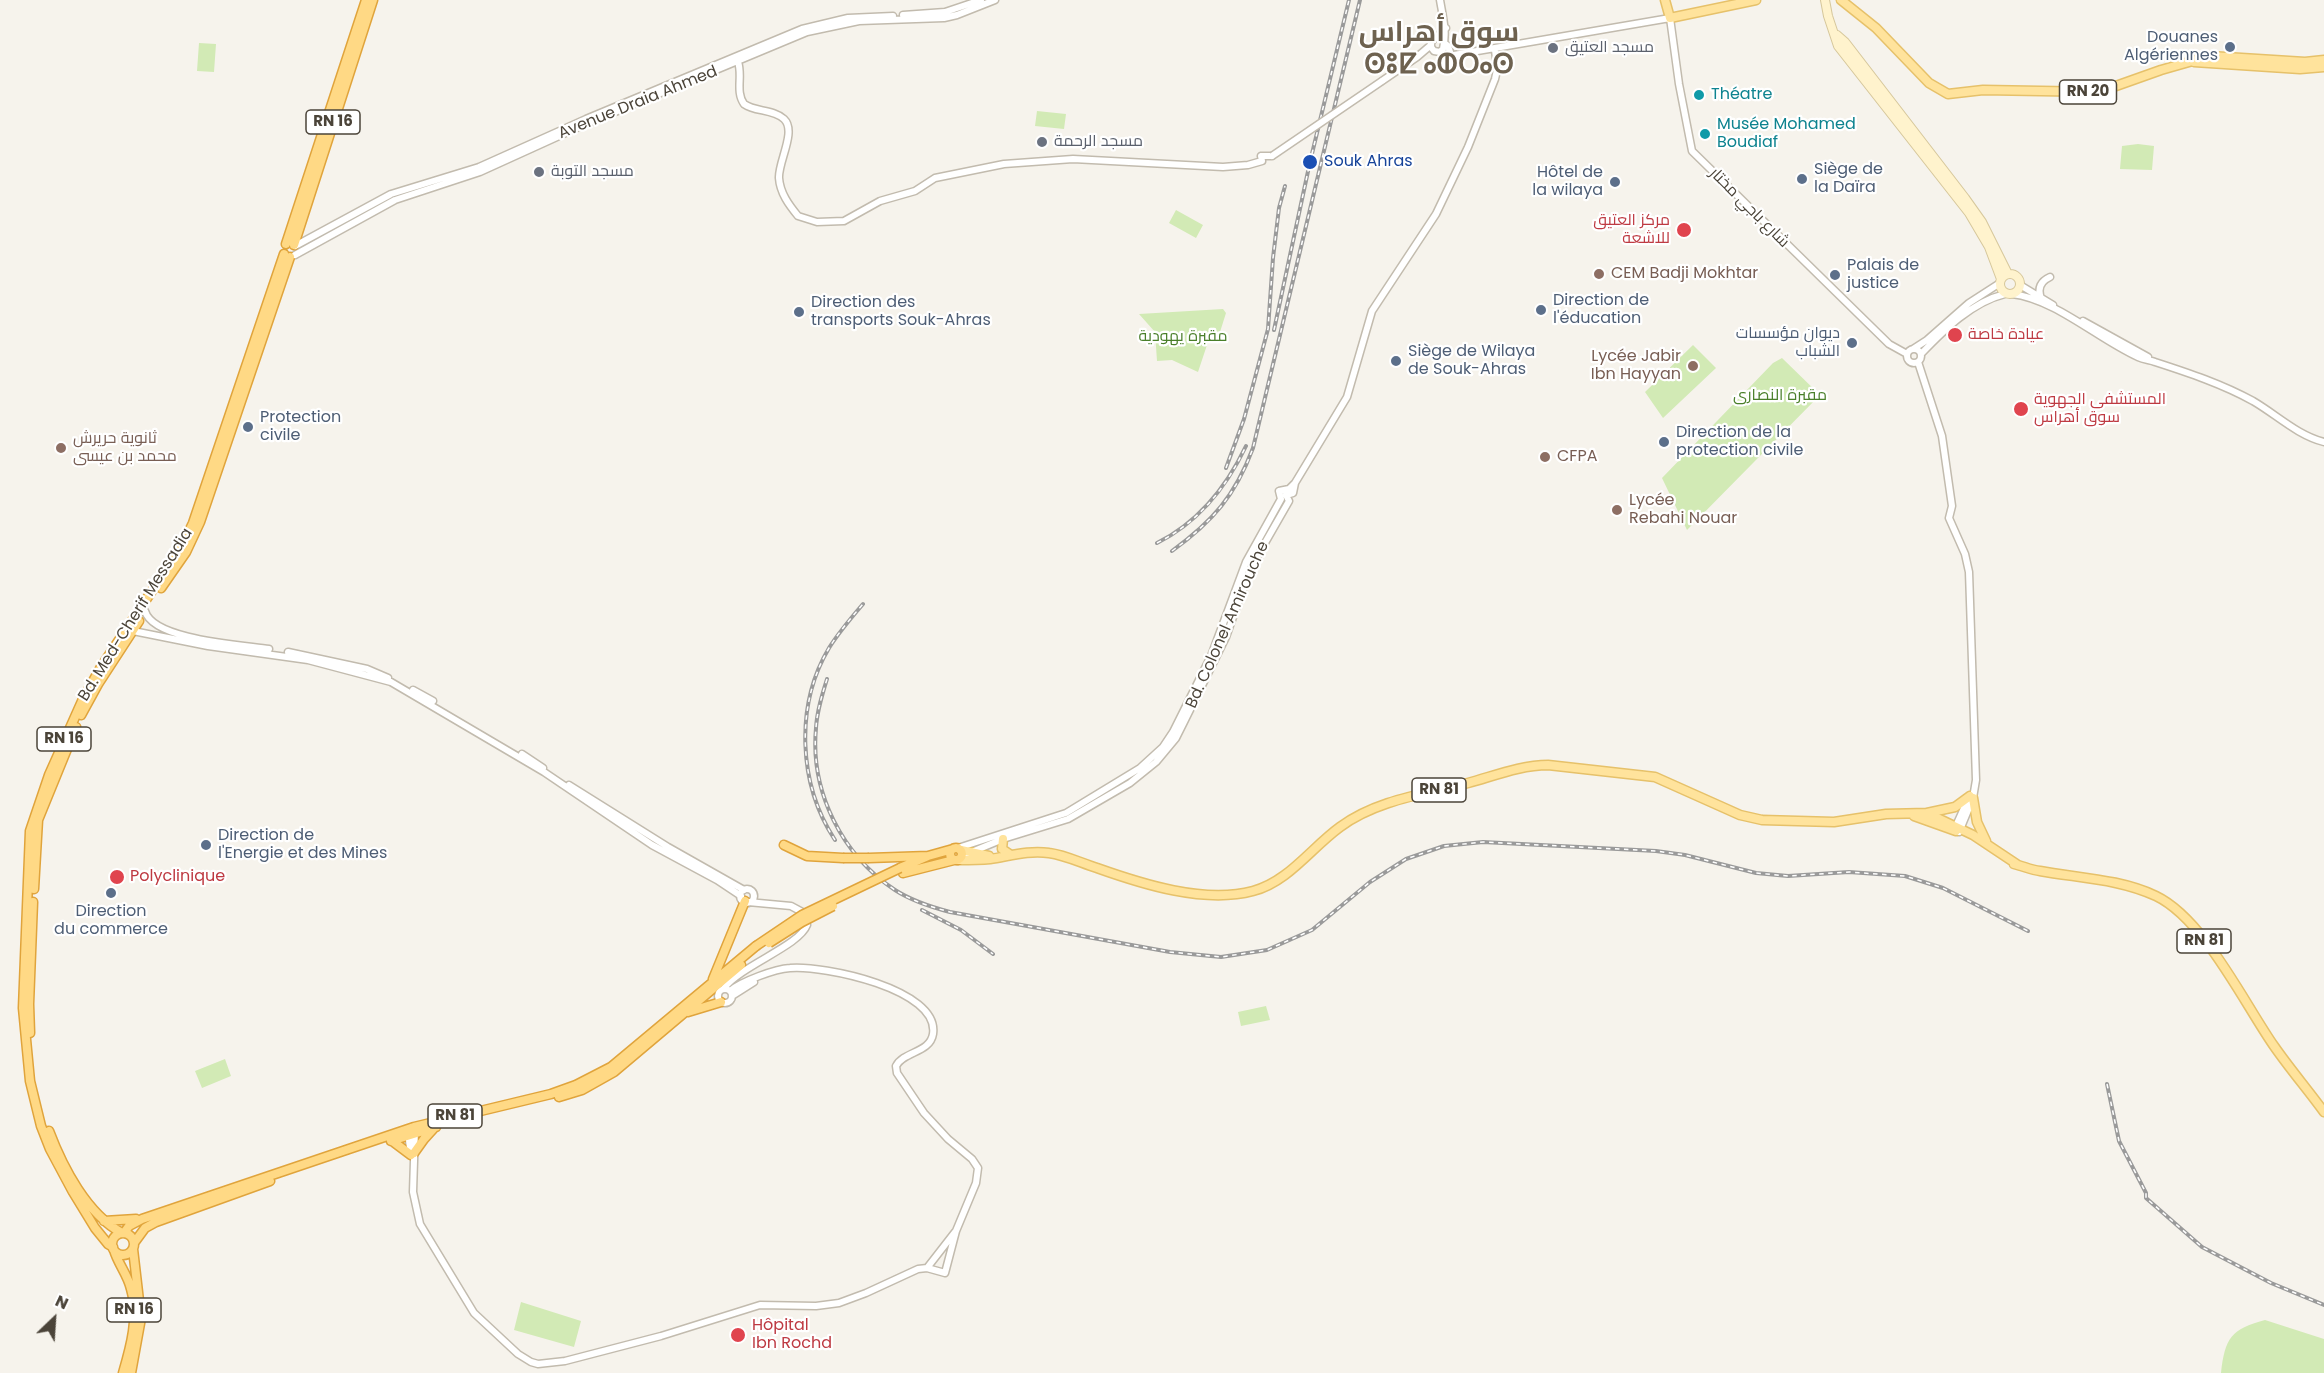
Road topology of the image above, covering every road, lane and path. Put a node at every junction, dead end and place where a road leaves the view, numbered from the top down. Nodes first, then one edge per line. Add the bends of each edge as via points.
1 (366, 0) edge
2 (373, 0) edge
3 (981, 0) edge
4 (995, 0) edge
5 (1440, 0) edge
6 (1665, 0) edge
7 (1756, 0) edge
8 (1825, 0) edge
9 (1840, 0) edge
10 (902, 18) junction
11 (1671, 18) junction
12 (1446, 28) junction
13 (1436, 38) junction
14 (1444, 43) junction
15 (1432, 48) junction
16 (1495, 49) junction
17 (2218, 59) junction
18 (2324, 60) edge
19 (738, 62) junction
20 (2324, 67) edge
21 (291, 250) junction
22 (2050, 277) dead end
23 (2003, 279) junction
24 (2020, 285) junction
25 (2008, 294) junction
26 (2041, 298) junction
27 (2103, 335) junction
28 (1913, 349) junction
29 (1907, 354) junction
30 (1921, 354) junction
31 (1918, 362) junction
32 (2324, 442) edge
33 (1296, 483) junction
34 (145, 612) junction
35 (133, 631) junction
36 (325, 662) junction
37 (1972, 794) junction
38 (1902, 813) junction
39 (1927, 813) junction
40 (1957, 829) junction
41 (1003, 839) junction
42 (1988, 844) junction
43 (784, 845) dead end
44 (960, 853) junction
45 (1012, 855) junction
46 (928, 856) junction
47 (999, 857) junction
48 (2018, 865) junction
49 (902, 871) junction
50 (754, 895) junction
51 (744, 897) junction
52 (772, 904) junction
53 (757, 948) junction
54 (742, 972) junction
55 (725, 978) junction
56 (755, 979) junction
57 (712, 981) junction
58 (728, 990) junction
59 (721, 1002) junction
60 (685, 1012) junction
61 (2324, 1112) edge
62 (436, 1126) junction
63 (411, 1131) junction
64 (391, 1140) junction
65 (413, 1157) junction
66 (142, 1219) junction
67 (104, 1221) junction
68 (956, 1231) junction
69 (123, 1233) junction
70 (133, 1246) junction
71 (114, 1248) junction
72 (927, 1268) junction
73 (123, 1373) edge
74 (131, 1373) edge

1 - 21 highway, RN 16
2 - 21 highway, RN 16
3 - 10 street, Avenue Draia Ahmed via 945,12
4 - 10 street, Avenue Draia Ahmed via 957,15
5 - 12 street
6 - 11 main road
7 - 11 main road
8 - 23 main road via 1836,35 1982,222
9 - 17 main road, RN 20 via 1876,28 1929,83 1942,92 1954,94 1983,90 2099,92 2202,56
10 - 19 street, Avenue Draia Ahmed via 819,28
10 - 21 street, Avenue Draia Ahmed via 848,18 802,29 479,166 391,194
11 - 16 street
11 - 29 street, شارع باجي مختار via 1692,152 1889,344
12 - 13 street
12 - 14 street
13 - 14 street
13 - 15 street
14 - 15 street via 1442,50
14 - 16 street via 1451,55
15 - 19 street, bridge via 1255,164 1223,167 1073,159 1004,164 935,178 915,191 880,201 844,220 817,222 798,216 782,191 779,172 788,138 787,124 777,115 744,104 739,93
16 - 33 street via 1497,70 1454,178 1436,214 1372,311 1347,398
17 - 18 main road, RN 20
17 - 20 main road, RN 20 via 2300,69
19 - 21 street, Avenue Draia Ahmed via 480,172 395,200
21 - 34 highway, Bd. Med-Cherif Messadia / RN 16 via 200,522 186,552
21 - 71 highway, Bd. Med-Cherif Messadia / RN 16 via 193,523 83,699 49,775 30,831 23,1008 30,1081 50,1149 95,1228
22 - 26 street via 2041,284
23 - 24 main road via 2016,276
23 - 25 main road via 2001,290
23 - 28 street
24 - 25 main road via 2018,291
24 - 26 street
25 - 27 street via 2039,302
25 - 30 street via 1986,299 1974,307
26 - 27 street
27 - 32 street via 2138,357 2234,392 2294,429
28 - 29 street
28 - 30 street
29 - 31 street via 1909,361
30 - 31 street
31 - 37 street via 1944,446 1952,506 1949,518 1970,573 1975,715
33 - 41 street, Bd. Colonel Amirouche via 1293,493 1286,495 1289,501 1250,570 1221,647 1176,738 1163,754 1137,778 1068,819
33 - 44 street, Bd. Colonel Amirouche via 1279,491 1281,499 1243,568 1211,656 1162,747 1140,768 1074,809
34 - 35 highway, Bd. Med-Cherif Messadia / RN 16
34 - 36 street via 158,627 192,638
35 - 36 street
35 - 67 highway, Bd. Med-Cherif Messadia / RN 16 via 82,713 36,832 29,1011 37,1086 58,1152 89,1205
36 - 51 street via 377,672 422,694
37 - 39 main road via 1955,807
37 - 40 street
37 - 42 main road via 1977,822
38 - 39 main road, RN 81
38 - 40 main road, RN 81
38 - 45 main road, RN 81 via 1834,822 1762,820 1740,815 1655,777 1536,765 1370,809 1340,827 1287,874 1251,892 1215,895 1167,889 1057,854
39 - 40 main road, RN 81
40 - 42 main road, RN 81
40 - 48 main road, RN 81 via 2001,859
41 - 44 street, Bd. Colonel Amirouche
41 - 45 main road via 1002,849
42 - 48 main road, RN 81
43 - 46 highway, bridge via 807,856
44 - 46 highway, RN 81
44 - 47 main road
44 - 47 main road
44 - 49 highway, RN 81
45 - 47 main road, RN 81
46 - 49 highway, RN 81
48 - 61 main road, RN 81 via 2133,887 2165,901 2184,916 2232,978 2274,1046
49 - 53 highway, RN 81, bridge via 802,915
50 - 51 street via 753,899
50 - 51 street via 750,889
50 - 52 street
51 - 52 street
51 - 57 highway
52 - 54 street via 800,910 806,917 806,928 797,938
53 - 55 highway, RN 81
53 - 57 highway, RN 81
54 - 56 street
54 - 58 street
55 - 58 highway
55 - 60 highway, RN 81
56 - 58 street
56 - 68 street via 790,968 841,973 913,999 925,1011 933,1029 930,1042 900,1060 896,1069 924,1113 976,1164 976,1184
57 - 63 highway, RN 81 via 611,1066 588,1080 551,1094
58 - 59 street via 729,1002
58 - 59 street via 717,994
59 - 60 highway
60 - 62 highway, RN 81 via 593,1085
62 - 63 highway, RN 81
62 - 65 highway
63 - 64 highway, RN 81
63 - 65 street
63 - 66 highway, RN 81
64 - 65 highway
64 - 70 highway, RN 81 via 156,1222 145,1228
65 - 72 street via 417,1218 454,1283 474,1312 518,1354 538,1364 629,1344 760,1305 839,1303
66 - 67 highway
66 - 69 highway, RN 81
67 - 69 highway, Bd. Med-Cherif Messadia / RN 16
68 - 72 street
68 - 72 street via 945,1273
69 - 70 highway via 131,1236
69 - 71 highway via 115,1238
70 - 71 highway via 125,1255
70 - 74 highway, RN 16 via 141,1318
71 - 73 highway, RN 16 via 134,1299 134,1328

